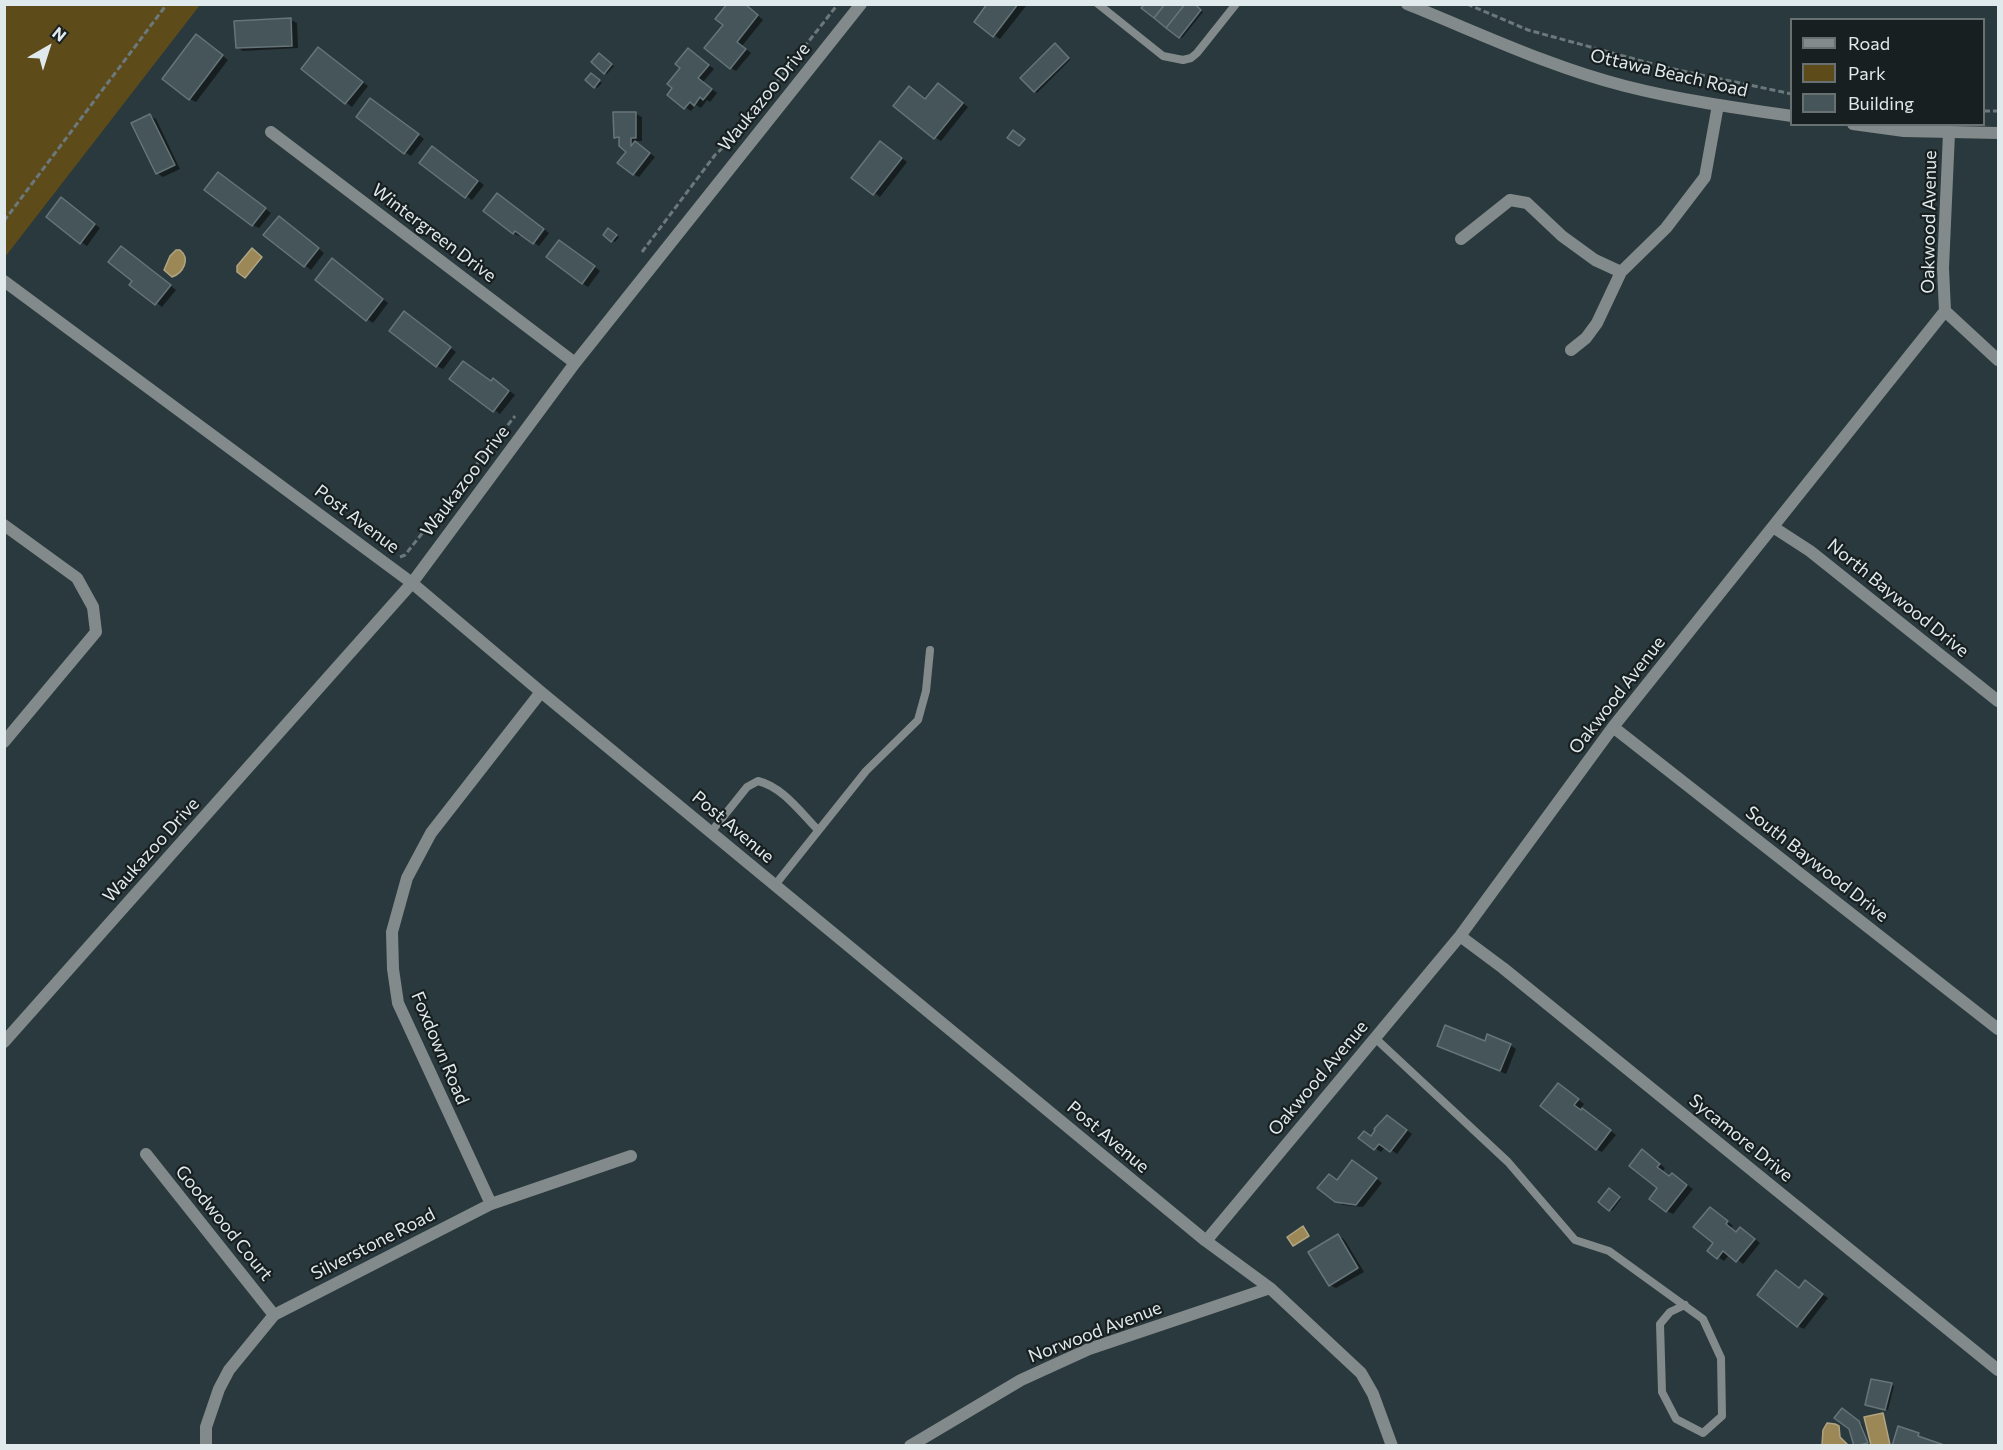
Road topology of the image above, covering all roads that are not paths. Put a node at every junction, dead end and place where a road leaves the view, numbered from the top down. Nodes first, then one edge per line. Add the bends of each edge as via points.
1 (861, 4) edge
2 (1098, 4) edge
3 (1236, 4) edge
4 (1407, 4) edge
5 (1718, 105) junction
6 (1790, 116) edge
7 (1868, 126) edge
8 (271, 132) dead end
9 (1949, 133) junction
10 (1998, 133) edge
11 (1461, 239) dead end
12 (1621, 272) junction
13 (4, 281) edge
14 (1945, 312) junction
15 (1571, 350) dead end
16 (1998, 360) edge
17 (574, 363) junction
18 (4, 525) edge
19 (1773, 527) junction
20 (412, 583) junction
21 (930, 650) dead end
22 (541, 692) junction
23 (1998, 701) edge
24 (1613, 727) junction
25 (4, 742) edge
26 (818, 830) junction
27 (711, 832) junction
28 (775, 885) junction
29 (1460, 936) junction
30 (1998, 1029) edge
31 (1375, 1038) junction
32 (4, 1042) edge
33 (146, 1154) dead end
34 (631, 1156) dead end
35 (491, 1204) junction
36 (1206, 1241) junction
37 (1269, 1288) junction
38 (1685, 1305) junction
39 (274, 1315) junction
40 (1998, 1370) edge
41 (206, 1446) edge
42 (910, 1446) edge
43 (1392, 1446) edge

1 - 17 street, Waukazoo Drive
2 - 3 lane via 1163,56 1183,60 1197,53
4 - 5 street, Ottawa Beach Road via 1566,68 1625,86
5 - 6 street, Ottawa Beach Road
5 - 12 street via 1705,177 1665,228
7 - 9 street
8 - 17 street, Wintergreen Drive
9 - 10 street
9 - 14 street, Oakwood Avenue
11 - 12 street via 1510,200 1527,203 1562,236 1595,260
12 - 15 street via 1597,323
13 - 20 street, Post Avenue
14 - 16 street
14 - 19 street, Oakwood Avenue
17 - 20 street, Waukazoo Drive
18 - 25 street via 78,578 93,607 96,632
19 - 23 street, North Baywood Drive via 1810,551
19 - 24 street, Oakwood Avenue
20 - 22 street, Post Avenue
20 - 32 street, Waukazoo Drive
21 - 26 lane via 918,720 866,771
22 - 27 street, Post Avenue
22 - 35 street, Foxdown Road via 431,834 407,878 392,932 398,1003
24 - 29 street, Oakwood Avenue
24 - 30 street, South Baywood Drive
26 - 27 lane via 783,794 758,781 747,787
26 - 28 lane
27 - 28 street, Post Avenue
28 - 36 street, Post Avenue
29 - 31 street, Oakwood Avenue
29 - 40 street, Sycamore Drive
31 - 36 street, Oakwood Avenue
31 - 38 lane via 1508,1162 1575,1240 1609,1251
33 - 39 street, Goodwood Court
34 - 35 street, Silverstone Road
35 - 39 street, Silverstone Road
36 - 37 street, Post Avenue
37 - 42 street, Norwood Avenue via 1089,1349 1021,1380
37 - 43 street, Post Avenue via 1361,1373
38 - 38 lane via 1703,1319 1721,1358 1722,1416 1703,1433 1676,1419 1662,1392 1660,1324 1670,1312
39 - 41 street, Silverstone Road via 229,1370 219,1389 206,1426

